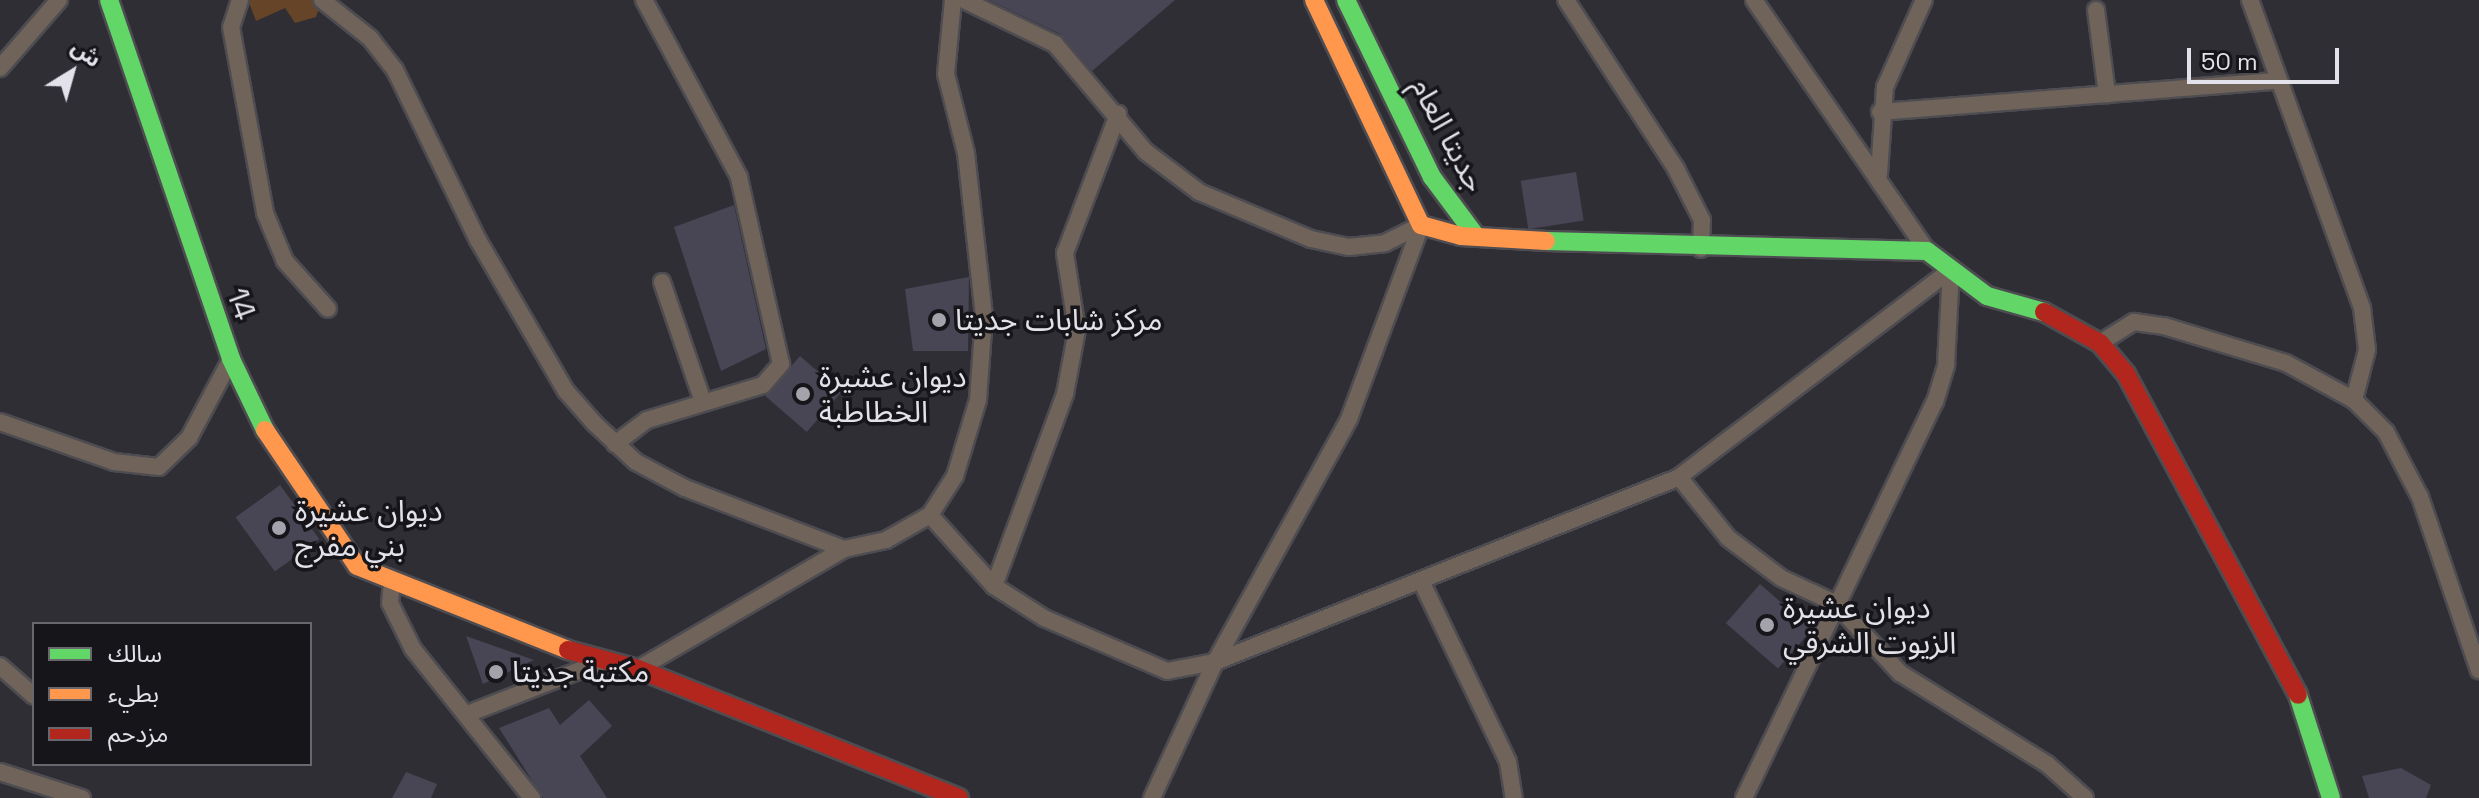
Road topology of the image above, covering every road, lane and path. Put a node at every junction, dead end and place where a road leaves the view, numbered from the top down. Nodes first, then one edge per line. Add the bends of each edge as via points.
1 (59, 0) edge
2 (109, 0) edge
3 (240, 0) edge
4 (322, 0) edge
5 (644, 0) edge
6 (953, 0) edge
7 (964, 0) edge
8 (1314, 0) edge
9 (1346, 0) edge
10 (1566, 0) edge
11 (1754, 0) edge
12 (1924, 0) edge
13 (2250, 0) edge
14 (2096, 10) dead end
15 (1, 60) edge
16 (2274, 81) junction
17 (2107, 94) junction
18 (1880, 112) junction
19 (1118, 114) junction
20 (1879, 174) junction
21 (1421, 225) junction
22 (1476, 236) junction
23 (1701, 249) junction
24 (1927, 251) junction
25 (1951, 270) junction
26 (662, 282) dead end
27 (328, 309) dead end
28 (2100, 343) junction
29 (231, 359) junction
30 (2354, 400) junction
31 (703, 402) junction
32 (0, 422) edge
33 (615, 444) junction
34 (1679, 477) junction
35 (930, 515) junction
36 (844, 549) junction
37 (392, 581) junction
38 (1423, 585) junction
39 (994, 586) junction
40 (1835, 603) junction
41 (606, 660) junction
42 (1215, 662) junction
43 (0, 666) edge
44 (638, 669) junction
45 (2479, 670) edge
46 (32, 694) edge
47 (470, 713) junction
48 (0, 772) edge
49 (951, 797) edge
50 (82, 798) edge
51 (532, 798) edge
52 (1152, 798) edge
53 (1514, 798) edge
54 (1744, 798) edge
55 (2085, 798) edge
56 (2331, 798) edge

1 - 15 street
2 - 29 main road, 14
3 - 27 street via 231,27 265,213 285,261
4 - 33 street via 370,38 395,70 478,240 566,391
5 - 31 street via 739,177 782,355 772,380
6 - 35 street via 946,74 974,208 982,362 968,448
7 - 19 street via 1055,44
8 - 21 main road, جديتا العام
9 - 22 main road, جديتا العام via 1432,177
10 - 23 street via 1676,169 1702,220
11 - 20 street
12 - 18 street
13 - 16 street
14 - 17 street
16 - 17 street
16 - 30 street via 2335,217 2362,308 2367,350
17 - 18 street
18 - 20 street
19 - 21 street via 1174,176 1311,239 1385,243
19 - 39 street via 1065,253 1077,330 1065,394
20 - 24 street
21 - 22 main road, جديتا العام
21 - 42 street via 1349,419
22 - 23 main road
23 - 24 main road
24 - 25 main road
25 - 28 main road via 1987,296 2047,313
25 - 34 street
25 - 40 street via 1947,355 1935,402 1865,557
26 - 31 street
28 - 30 street via 2134,322 2164,326 2286,363
28 - 56 main road via 2126,374 2290,668
29 - 32 street via 189,438 159,467 114,462
29 - 37 main road, 14 via 319,522 357,566
30 - 45 street via 2386,432 2420,497
31 - 33 street via 631,427
33 - 36 street via 685,488
34 - 38 street
34 - 40 street via 1728,538 1781,578
35 - 36 street via 886,540
35 - 39 street
36 - 44 street
37 - 41 main road, 14 via 530,640
37 - 47 street via 396,621
38 - 42 street
38 - 53 street via 1508,762
39 - 42 street via 1044,618 1167,671
40 - 54 street
40 - 55 street via 1900,673 2047,764
41 - 44 main road, 14
41 - 47 street
42 - 52 street
43 - 46 street
44 - 49 main road, 14
47 - 51 street
48 - 50 street

